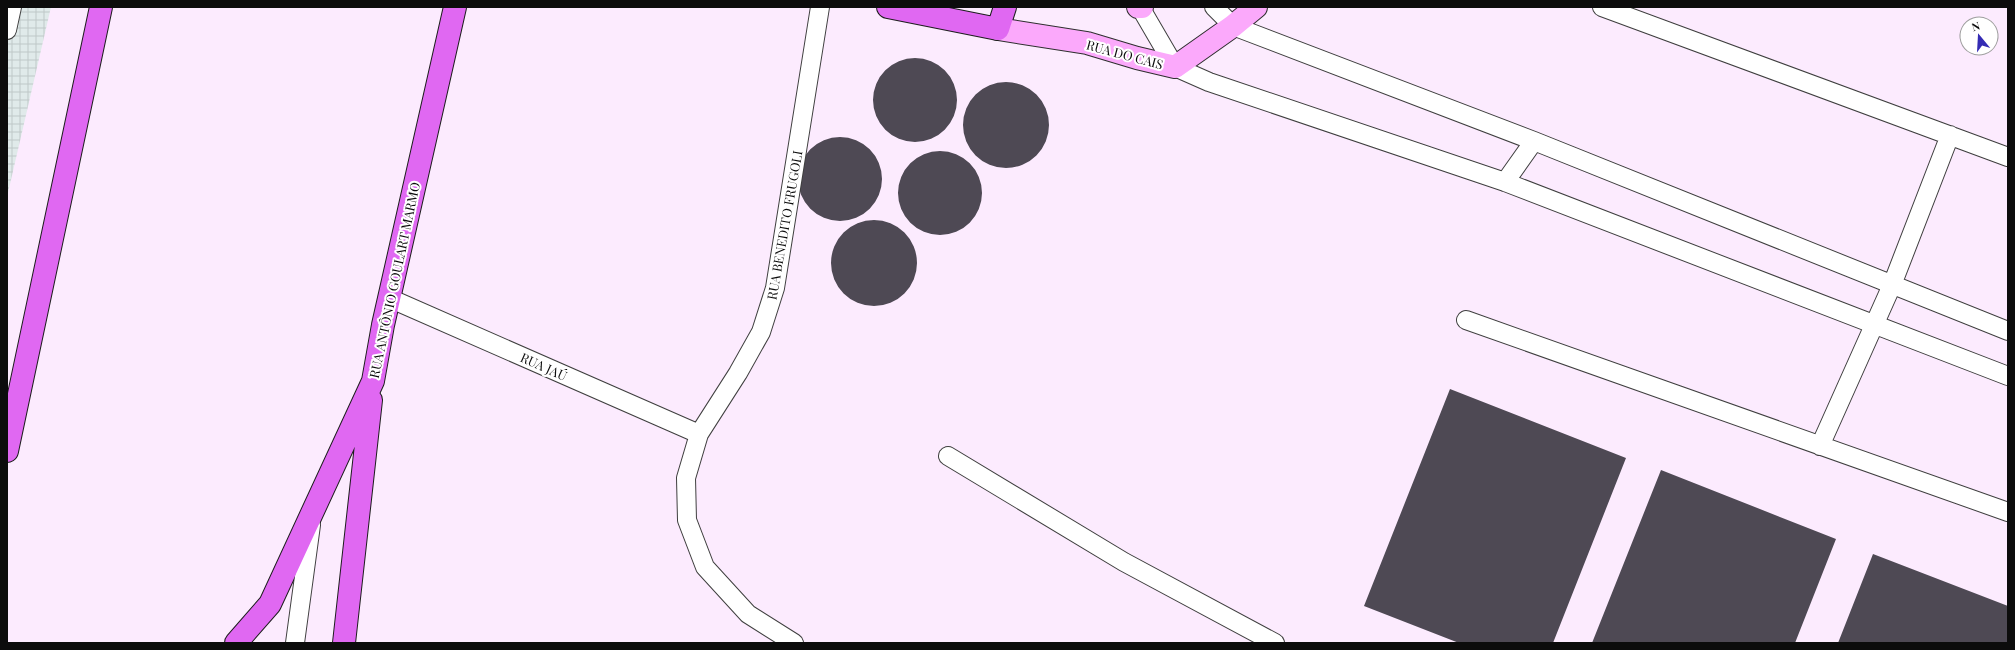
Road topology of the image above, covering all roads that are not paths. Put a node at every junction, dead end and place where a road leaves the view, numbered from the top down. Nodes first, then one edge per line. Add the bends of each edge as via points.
1 (12, 7) edge
2 (101, 7) edge
3 (455, 7) edge
4 (820, 7) edge
5 (888, 7) edge
6 (1005, 7) edge
7 (1140, 7) edge
8 (1214, 7) edge
9 (1256, 7) edge
10 (1602, 7) edge
11 (1233, 26) junction
12 (998, 29) junction
13 (7, 30) edge
14 (1175, 67) junction
15 (1950, 135) junction
16 (1534, 141) junction
17 (2008, 158) edge
18 (1505, 182) junction
19 (1892, 285) junction
20 (389, 298) junction
21 (1466, 320) dead end
22 (1873, 324) junction
23 (2008, 331) edge
24 (2008, 376) edge
25 (373, 381) junction
26 (699, 434) junction
27 (1820, 446) junction
28 (7, 451) edge
29 (948, 456) dead end
30 (2008, 512) edge
31 (312, 513) junction
32 (236, 643) edge
33 (295, 643) edge
34 (344, 643) edge
35 (794, 643) edge
36 (1274, 643) edge

1 - 13 lane
2 - 28 main road
3 - 20 main road, RUA ANTÔNIO GOULART MARMO
4 - 26 lane, RUA BENEDITO FRUGOLI via 775,288 761,332
5 - 12 main road
6 - 12 main road
7 - 14 lane
8 - 11 lane
9 - 11 main road, RUA DO CAIS
10 - 15 lane
11 - 14 main road, RUA DO CAIS
11 - 16 lane
12 - 14 main road, RUA DO CAIS via 1087,43
14 - 18 lane via 1209,82
15 - 17 lane
15 - 19 lane
16 - 18 lane
16 - 19 lane
18 - 22 lane
19 - 22 lane
19 - 23 lane
20 - 25 main road, RUA ANTÔNIO GOULART MARMO
20 - 26 lane, RUA JAÚ
21 - 27 lane
22 - 24 lane
22 - 27 lane
25 - 31 main road, RUA ANTÔNIO GOULART MARMO
25 - 34 main road
26 - 35 lane, RUA BENEDITO FRUGOLI via 686,478 688,520 705,567 748,614
27 - 30 lane
29 - 36 lane via 1124,562
31 - 32 main road, RUA ANTÔNIO GOULART MARMO via 270,604
31 - 33 lane

